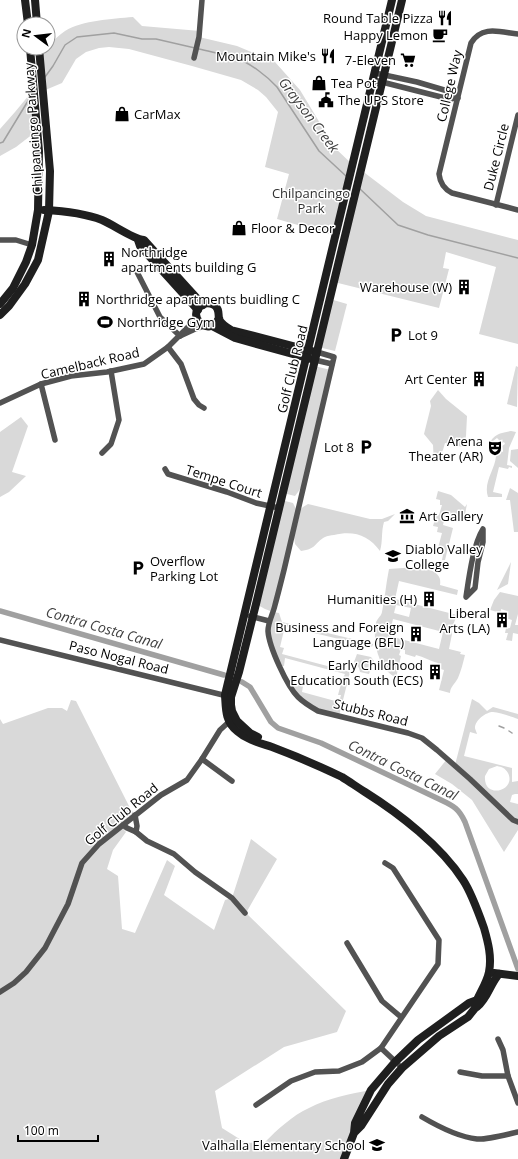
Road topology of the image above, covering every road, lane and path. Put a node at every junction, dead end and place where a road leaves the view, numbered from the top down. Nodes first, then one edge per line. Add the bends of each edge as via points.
1 (20, 0) edge
2 (25, 0) edge
3 (35, 0) edge
4 (40, 0) edge
5 (202, 0) edge
6 (392, 0) edge
7 (402, 0) edge
8 (26, 12) junction
9 (36, 12) junction
10 (27, 16) edge
11 (36, 16) edge
12 (518, 34) edge
13 (31, 56) edge
14 (38, 56) edge
15 (194, 58) dead end
16 (375, 76) junction
17 (383, 79) junction
18 (458, 98) junction
19 (35, 102) junction
20 (518, 115) edge
21 (47, 140) junction
22 (496, 204) junction
23 (38, 210) junction
24 (49, 210) junction
25 (518, 210) edge
26 (0, 240) edge
27 (32, 245) junction
28 (136, 270) dead end
29 (0, 304) edge
30 (199, 311) junction
31 (0, 315) edge
32 (219, 318) junction
33 (208, 326) junction
34 (180, 336) junction
35 (168, 347) junction
36 (312, 355) junction
37 (332, 364) junction
38 (111, 371) junction
39 (41, 384) junction
40 (0, 403) edge
41 (204, 408) dead end
42 (56, 440) dead end
43 (102, 453) dead end
44 (165, 469) dead end
45 (275, 507) junction
46 (478, 562) junction
47 (472, 564) junction
48 (249, 616) junction
49 (269, 621) junction
50 (0, 640) edge
51 (228, 696) junction
52 (232, 720) junction
53 (202, 759) junction
54 (232, 781) dead end
55 (135, 815) junction
56 (518, 822) edge
57 (123, 825) junction
58 (136, 832) junction
59 (385, 863) dead end
60 (245, 913) dead end
61 (347, 943) dead end
62 (489, 972) junction
63 (499, 974) junction
64 (517, 976) edge
65 (0, 992) edge
66 (477, 1004) junction
67 (401, 1017) junction
68 (498, 1039) dead end
69 (380, 1048) junction
70 (395, 1062) junction
71 (402, 1068) junction
72 (460, 1072) dead end
73 (508, 1076) junction
74 (518, 1103) edge
75 (256, 1105) dead end
76 (422, 1117) dead end
77 (518, 1132) edge
78 (354, 1133) junction
79 (344, 1159) edge

1 - 8 street
2 - 8 street
3 - 9 street
4 - 9 street
5 - 15 street via 198,44
6 - 16 street, Golf Club Road
7 - 17 street, Golf Club Road
8 - 10 street
9 - 11 street
12 - 18 street, College Way via 492,31 483,32 474,38
13 - 19 street, Chilpancingo Parkway
14 - 21 street, Chilpancingo Parkway
16 - 17 street
16 - 36 street, Golf Club Road via 353,164
17 - 18 street via 449,99
17 - 36 street, Golf Club Road
18 - 22 street, College Way via 439,174 442,185 452,193
19 - 21 street via 41,112 43,132
19 - 23 street, Chilpancingo Parkway via 40,151
20 - 22 street, Duke Circle
21 - 24 street, Chilpancingo Parkway via 50,170
22 - 25 street
23 - 24 street
23 - 27 street, Chilpancingo Parkway
24 - 30 street via 70,212 100,220 138,240 144,240
24 - 31 street, Chilpancingo Parkway via 38,260 25,284
26 - 27 street via 16,240
27 - 29 street, Chilpancingo Parkway via 13,288
28 - 34 street via 160,317
30 - 32 street via 210,304 215,306
30 - 33 street via 198,322
30 - 34 street, Camelback Road
32 - 33 street via 217,322
32 - 36 street via 225,327 236,332
33 - 34 street, Camelback Road
33 - 36 street via 235,338
34 - 35 street, Camelback Road
35 - 38 street, Camelback Road via 144,364
35 - 41 street via 181,364 194,399
36 - 37 street
36 - 37 street via 334,357
36 - 45 street, Golf Club Road
37 - 49 street via 281,582
38 - 39 street, Camelback Road via 70,376
38 - 43 street via 119,420 111,444
39 - 40 street, Camelback Road
39 - 42 street
44 - 45 street, Tempe Court via 168,474
45 - 48 street, Golf Club Road
46 - 47 street
46 - 47 street via 483,529 478,536
46 - 47 street via 475,588 466,597
48 - 49 street
48 - 51 street, Golf Club Road
48 - 51 street, Golf Club Road via 239,672
49 - 56 street, Stubbs Road via 268,632 280,666 297,696 308,705 318,711 422,738
50 - 51 street, Paso Nogal Road
51 - 52 street, Golf Club Road via 226,709
52 - 53 street, Golf Club Road via 220,730
52 - 62 street via 236,731 243,736 343,778 382,802 419,831 465,882 480,916 488,943
53 - 54 street
53 - 55 street, Golf Club Road via 187,780
55 - 57 street, Golf Club Road
55 - 58 street
57 - 58 street
57 - 65 street, Golf Club Road via 99,844 82,863 68,904 45,948 18,980
58 - 60 street via 147,841 174,854 232,898
59 - 67 street via 393,868 440,940 438,964
61 - 67 street via 382,1000
62 - 63 street
62 - 66 street
63 - 64 street
63 - 66 street via 493,980 486,998
66 - 70 street via 469,1003 418,1040
66 - 71 street via 468,1017 439,1036
67 - 69 street
68 - 73 street
69 - 70 street
69 - 75 street via 362,1062 339,1071 315,1072 291,1081
70 - 71 street
70 - 78 street via 371,1090 354,1123
71 - 78 street
72 - 73 street via 482,1076
73 - 74 street
76 - 77 street via 439,1127 478,1139
78 - 79 street

